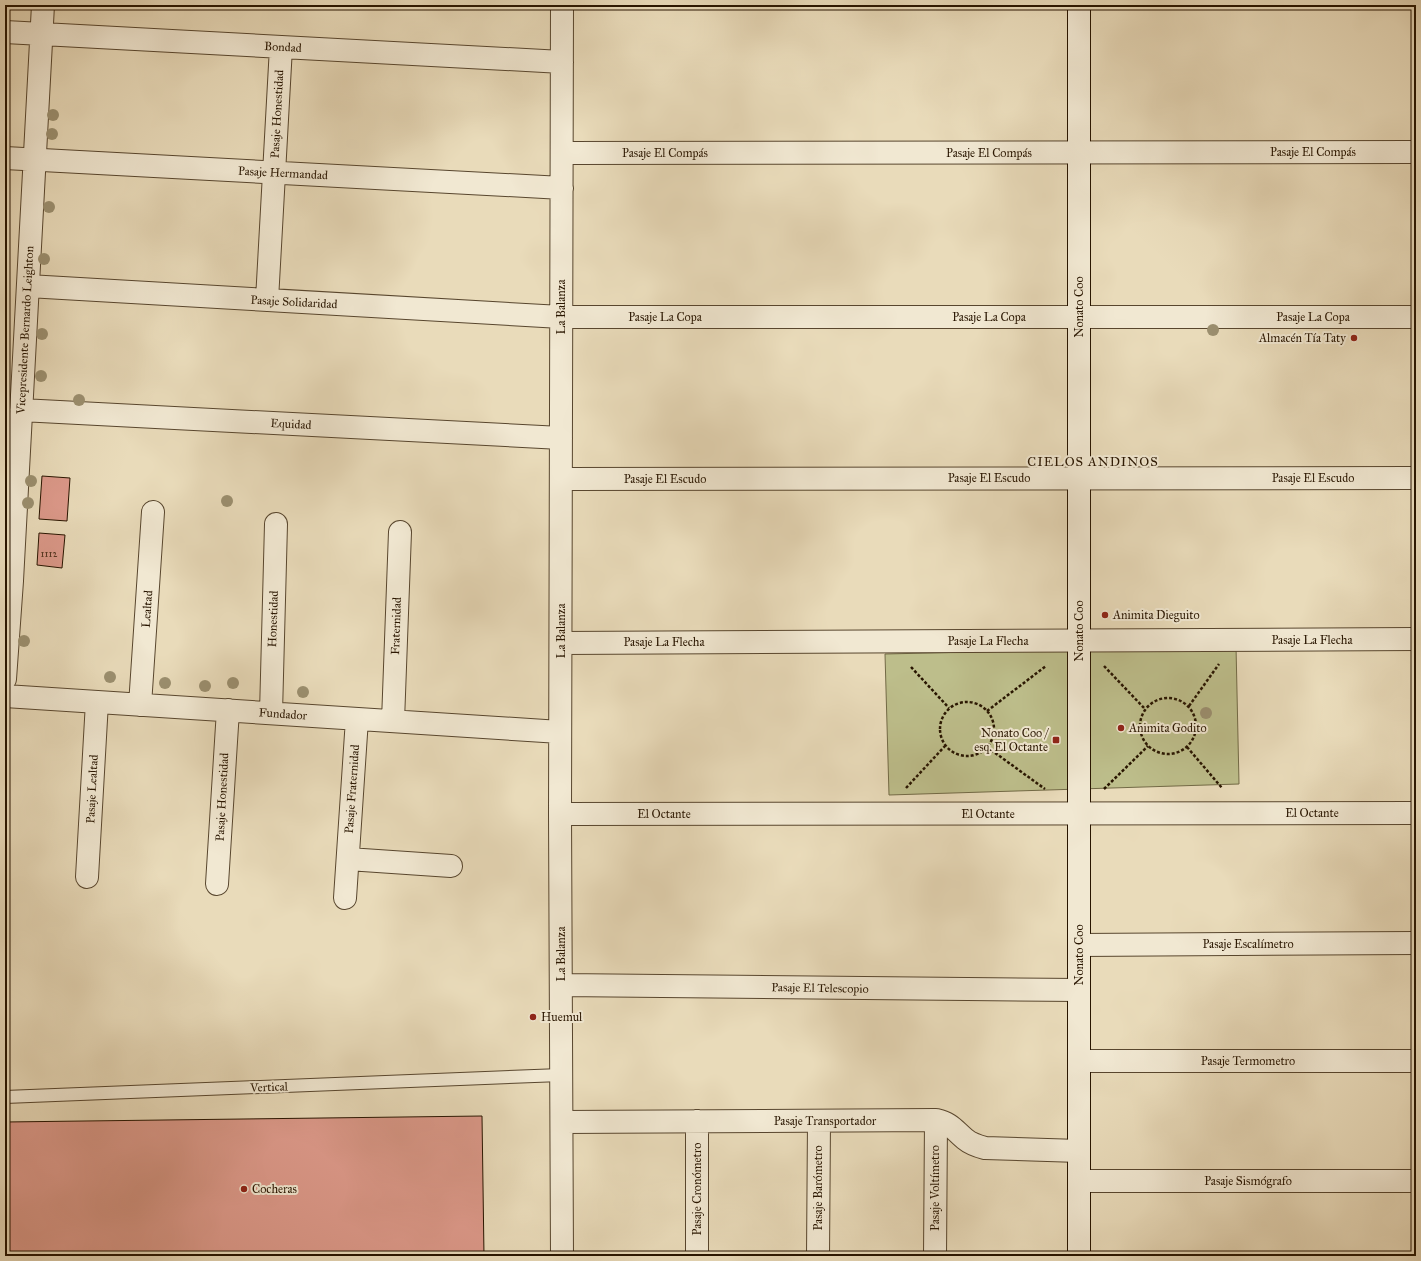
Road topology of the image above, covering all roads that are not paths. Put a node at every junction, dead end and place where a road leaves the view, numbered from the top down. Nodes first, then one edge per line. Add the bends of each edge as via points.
1 (43, 5) edge
2 (562, 5) edge
3 (1079, 5) edge
4 (5, 32) edge
5 (41, 34) junction
6 (281, 47) junction
7 (562, 62) junction
8 (1079, 152) junction
9 (1416, 152) edge
10 (562, 153) junction
11 (5, 158) edge
12 (35, 160) junction
13 (274, 172) junction
14 (562, 188) junction
15 (28, 286) junction
16 (267, 300) junction
17 (1416, 316) edge
18 (561, 317) junction
19 (1079, 317) junction
20 (21, 410) junction
21 (561, 438) junction
22 (1079, 478) junction
23 (1416, 478) edge
24 (561, 479) junction
25 (153, 512) dead end
26 (276, 524) dead end
27 (400, 532) dead end
28 (8, 597) edge
29 (1416, 639) edge
30 (1079, 641) junction
31 (561, 643) junction
32 (5, 680) edge
33 (5, 696) edge
34 (97, 702) junction
35 (140, 705) junction
36 (228, 710) junction
37 (271, 713) junction
38 (357, 719) junction
39 (393, 721) junction
40 (560, 732) junction
41 (1416, 813) edge
42 (560, 814) junction
43 (1079, 814) junction
44 (348, 859) junction
45 (451, 866) dead end
46 (87, 877) dead end
47 (217, 884) dead end
48 (345, 898) dead end
49 (1416, 943) edge
50 (1079, 946) junction
51 (561, 985) junction
52 (1079, 990) junction
53 (1079, 1061) junction
54 (1416, 1061) edge
55 (561, 1075) junction
56 (5, 1097) edge
57 (936, 1120) junction
58 (697, 1121) junction
59 (819, 1121) junction
60 (562, 1122) junction
61 (1079, 1151) junction
62 (1079, 1181) junction
63 (1416, 1181) edge
64 (562, 1256) edge
65 (697, 1256) edge
66 (818, 1256) edge
67 (935, 1256) edge
68 (1079, 1256) edge

1 - 5 street, Vicepresidente Bernardo Leighton
2 - 7 street, La Balanza
3 - 8 street, Nonato Coo
4 - 5 street, Bondad
5 - 6 street, Bondad
5 - 12 street, Vicepresidente Bernardo Leighton
6 - 7 street, Bondad
6 - 13 street, Pasaje Honestidad
7 - 10 street, La Balanza
8 - 9 street, Pasaje El Compás
8 - 10 street, Pasaje El Compás
8 - 19 street, Nonato Coo
10 - 14 street, La Balanza
11 - 12 street, Pasaje Hermandad
12 - 13 street, Pasaje Hermandad
12 - 15 street, Vicepresidente Bernardo Leighton
13 - 14 street, Pasaje Hermandad
13 - 16 street, Pasaje Honestidad
14 - 18 street, La Balanza
15 - 16 street, Pasaje Solidaridad
15 - 20 street, Vicepresidente Bernardo Leighton
16 - 18 street, Pasaje Solidaridad
17 - 19 street, Pasaje La Copa
18 - 19 street, Pasaje La Copa
18 - 21 street, La Balanza
19 - 22 street, Nonato Coo
20 - 21 street, Equidad
20 - 28 street, Vicepresidente Bernardo Leighton
21 - 24 street, La Balanza
22 - 23 street, Pasaje El Escudo
22 - 24 street, Pasaje El Escudo
22 - 30 street, Nonato Coo
24 - 31 street, La Balanza
25 - 35 street, Lealtad
26 - 37 street, Honestidad
27 - 39 street, Fraternidad
28 - 32 street, Vicepresidente Bernardo Leighton
29 - 30 street, Pasaje La Flecha
30 - 31 street, Pasaje La Flecha
30 - 43 street, Nonato Coo
31 - 40 street, La Balanza
33 - 34 street, Fundador
34 - 35 street, Fundador
34 - 46 street, Pasaje Lealtad
35 - 36 street, Fundador
36 - 37 street, Fundador
36 - 47 street, Pasaje Honestidad
37 - 38 street, Fundador
38 - 39 street, Fundador
38 - 44 street, Pasaje Fraternidad
39 - 40 street, Fundador
40 - 42 street, La Balanza
41 - 43 street, El Octante
42 - 43 street, El Octante
42 - 51 street, La Balanza
43 - 50 street, Nonato Coo
44 - 45 street
44 - 48 street, Pasaje Fraternidad
49 - 50 street, Pasaje Escalímetro
50 - 52 street, Nonato Coo
51 - 52 street, Pasaje El Telescopio
51 - 55 street, La Balanza
52 - 53 street, Nonato Coo
53 - 54 street, Pasaje Termometro
53 - 61 street, Nonato Coo
55 - 56 lane, Vertical
55 - 60 street, La Balanza
57 - 59 street, Pasaje Transportador
57 - 61 street, Pasaje Transportador via 945,1122 965,1140 985,1148
57 - 67 street, Pasaje Voltímetro
58 - 59 street, Pasaje Transportador
58 - 60 street, Pasaje Transportador
58 - 65 street, Pasaje Cronómetro
59 - 66 street, Pasaje Barómetro
60 - 64 street, La Balanza
61 - 62 street, Nonato Coo
62 - 63 street, Pasaje Sismógrafo
62 - 68 street, Nonato Coo

